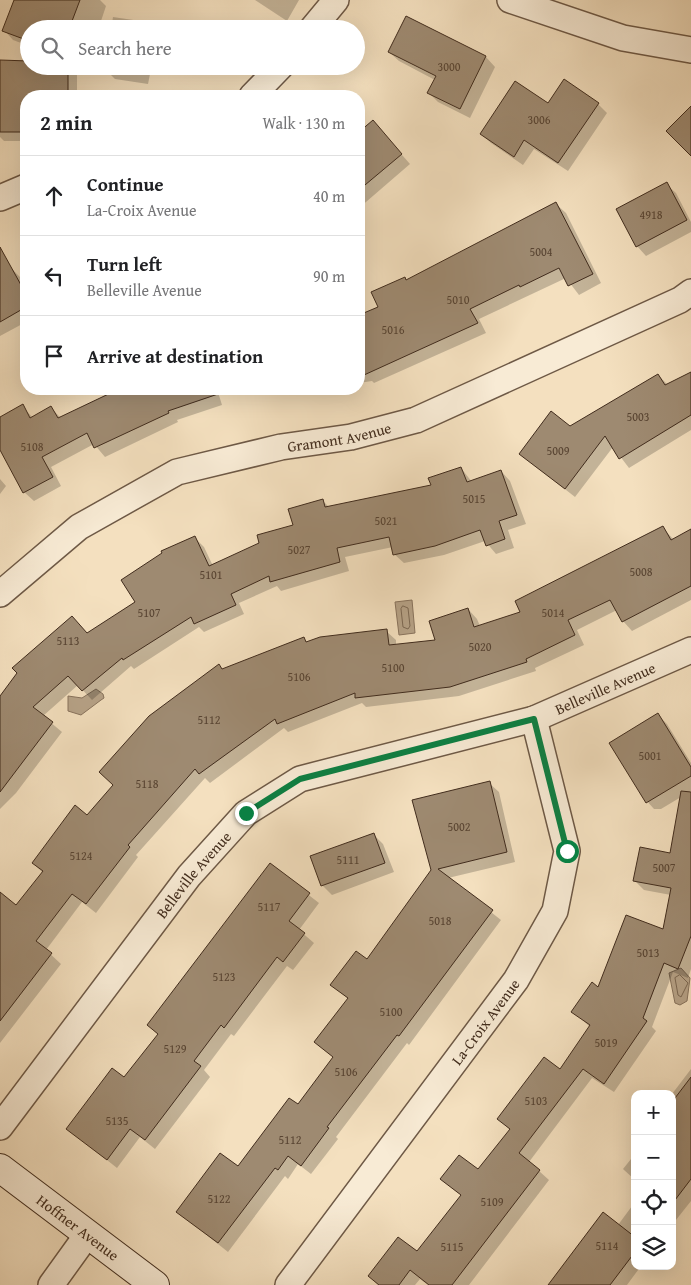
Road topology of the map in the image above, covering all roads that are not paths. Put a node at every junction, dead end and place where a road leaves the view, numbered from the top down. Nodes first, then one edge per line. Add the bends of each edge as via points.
1 (336, 0) edge
2 (510, 0) edge
3 (319, 20) edge
4 (691, 50) edge
5 (272, 75) edge
6 (258, 90) edge
7 (20, 190) edge
8 (0, 198) edge
9 (691, 292) edge
10 (0, 594) edge
11 (691, 650) edge
12 (534, 719) junction
13 (0, 1127) edge
14 (0, 1168) edge
15 (87, 1235) junction
16 (50, 1285) edge
17 (155, 1285) edge
18 (288, 1285) edge

1 - 3 street
2 - 4 street via 623,38
5 - 6 street
7 - 8 street
9 - 10 street, Gramont Avenue via 416,420 351,437 281,447 177,472 79,527
11 - 12 street, Belleville Avenue
12 - 13 street, Belleville Avenue via 300,779 246,813 189,876
12 - 18 street, La-Croix Avenue via 567,851 555,911 516,980
14 - 15 main road, Hoffner Avenue
15 - 16 street
15 - 17 main road, Hoffner Avenue

